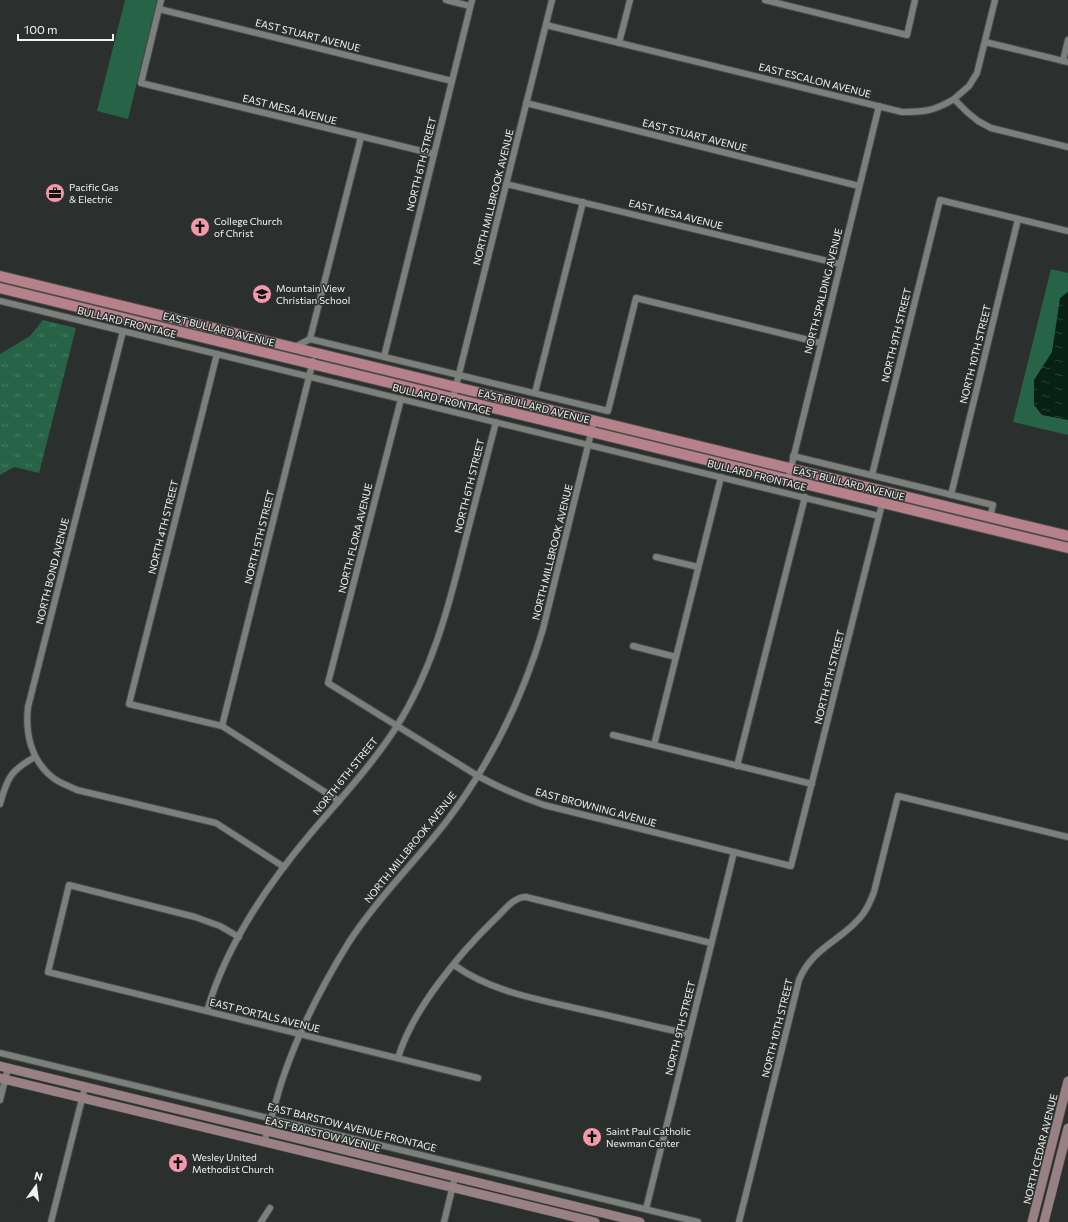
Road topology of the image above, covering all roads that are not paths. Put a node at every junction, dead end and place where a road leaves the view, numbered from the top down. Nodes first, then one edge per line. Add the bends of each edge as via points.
1 (161, 0) edge
2 (446, 0) edge
3 (552, 0) edge
4 (630, 0) edge
5 (765, 0) edge
6 (916, 0) edge
7 (996, 0) edge
8 (471, 3) edge
9 (159, 9) junction
10 (546, 25) junction
11 (1068, 40) edge
12 (985, 42) junction
13 (619, 43) junction
14 (1066, 62) edge
15 (452, 80) junction
16 (954, 99) junction
17 (526, 103) junction
18 (879, 106) junction
19 (361, 136) junction
20 (1068, 147) edge
21 (434, 154) junction
22 (506, 184) junction
23 (859, 186) junction
24 (583, 202) junction
25 (1018, 219) junction
26 (1068, 231) edge
27 (840, 264) junction
28 (0, 276) edge
29 (0, 288) edge
30 (0, 301) edge
31 (100, 312) junction
32 (168, 317) junction
33 (123, 331) junction
34 (310, 339) junction
35 (821, 343) junction
36 (294, 348) junction
37 (315, 353) junction
38 (217, 354) junction
39 (384, 357) junction
40 (312, 364) junction
41 (459, 375) junction
42 (309, 377) junction
43 (456, 387) junction
44 (535, 393) junction
45 (453, 398) junction
46 (401, 399) junction
47 (594, 421) junction
48 (496, 422) junction
49 (592, 432) junction
50 (588, 445) junction
51 (793, 456) junction
52 (790, 468) junction
53 (872, 475) junction
54 (721, 477) junction
55 (788, 480) junction
56 (886, 492) junction
57 (951, 495) junction
58 (805, 497) junction
59 (883, 503) junction
60 (880, 516) junction
61 (990, 517) junction
62 (1068, 536) edge
63 (1068, 548) edge
64 (656, 557) dead end
65 (698, 567) junction
66 (633, 646) dead end
67 (676, 657) junction
68 (328, 683) joint
69 (222, 726) junction
70 (397, 726) junction
71 (613, 735) dead end
72 (654, 745) junction
73 (35, 757) junction
74 (737, 766) junction
75 (478, 776) junction
76 (812, 784) junction
77 (339, 801) junction
78 (0, 804) edge
79 (1068, 837) edge
80 (734, 852) junction
81 (791, 866) joint
82 (284, 867) junction
83 (239, 936) junction
84 (712, 943) junction
85 (454, 964) junction
86 (207, 1011) junction
87 (299, 1034) junction
88 (689, 1034) junction
89 (0, 1053) edge
90 (398, 1058) junction
91 (4, 1067) edge
92 (3, 1078) edge
93 (478, 1078) dead end
94 (1068, 1081) edge
95 (85, 1087) junction
96 (1, 1091) edge
97 (82, 1098) junction
98 (0, 1100) edge
99 (272, 1118) junction
100 (1068, 1128) edge
101 (268, 1132) junction
102 (264, 1142) junction
103 (455, 1177) junction
104 (452, 1187) junction
105 (270, 1208) dead end
106 (646, 1209) junction
107 (51, 1222) edge
108 (261, 1222) edge
109 (444, 1222) edge
110 (595, 1222) edge
111 (640, 1222) edge
112 (698, 1222) edge
113 (739, 1222) edge
114 (1032, 1222) edge
115 (1044, 1222) edge

1 - 9 street
2 - 8 street
3 - 10 street, NORTH MILLBROOK AVENUE
4 - 13 street
5 - 6 street via 907,35
7 - 12 street
8 - 15 street, NORTH 6TH STREET
9 - 15 street, EAST STUART AVENUE
9 - 19 street, EAST MESA AVENUE via 141,83
10 - 13 street, EAST ESCALON AVENUE
10 - 17 street, NORTH MILLBROOK AVENUE
11 - 14 street
12 - 14 street
12 - 16 street via 977,73
13 - 18 street, EAST ESCALON AVENUE
15 - 21 street, NORTH 6TH STREET
16 - 18 street, EAST ESCALON AVENUE via 939,108 922,112 902,112
16 - 20 street via 978,121 991,128
17 - 22 street, NORTH MILLBROOK AVENUE
17 - 23 street, EAST STUART AVENUE
18 - 23 street, NORTH SPALDING AVENUE
19 - 21 street, EAST MESA AVENUE
19 - 34 street
21 - 39 street, NORTH 6TH STREET
22 - 24 street, EAST MESA AVENUE
22 - 41 street, NORTH MILLBROOK AVENUE
23 - 27 street, NORTH SPALDING AVENUE
24 - 27 street, EAST MESA AVENUE
24 - 44 street
25 - 26 street
25 - 53 street, NORTH 9TH STREET via 940,200
25 - 57 street, NORTH 10TH STREET
27 - 35 street, NORTH SPALDING AVENUE
28 - 32 main road, EAST BULLARD AVENUE
29 - 31 main road, EAST BULLARD AVENUE
30 - 33 street, BULLARD FRONTAGE
31 - 32 main road via 126,313 160,321
31 - 40 main road, EAST BULLARD AVENUE
32 - 36 main road, EAST BULLARD AVENUE
33 - 38 street, BULLARD FRONTAGE
33 - 73 street, NORTH BOND AVENUE via 28,707 27,732
34 - 36 street
34 - 39 street
35 - 44 street via 636,298 608,411
35 - 51 street, NORTH SPALDING AVENUE
36 - 37 main road, EAST BULLARD AVENUE
37 - 40 street, NORTH 5TH STREET
37 - 43 main road, EAST BULLARD AVENUE
38 - 42 street, BULLARD FRONTAGE
38 - 69 street, NORTH 4TH STREET via 129,704
39 - 41 street
40 - 42 street, NORTH 5TH STREET
40 - 45 main road, EAST BULLARD AVENUE
41 - 43 street, NORTH MILLBROOK AVENUE
41 - 44 street
42 - 46 street, BULLARD FRONTAGE
42 - 69 street, NORTH 5TH STREET
43 - 45 street, NORTH MILLBROOK AVENUE
43 - 47 main road, EAST BULLARD AVENUE
45 - 49 main road, EAST BULLARD AVENUE
46 - 48 street, BULLARD FRONTAGE
46 - 68 street, NORTH FLORA AVENUE
47 - 49 street, NORTH MILLBROOK AVENUE
47 - 52 main road, EAST BULLARD AVENUE
48 - 50 street, BULLARD FRONTAGE
48 - 70 street, NORTH 6TH STREET via 447,611 422,680
49 - 50 street, NORTH MILLBROOK AVENUE
49 - 55 main road, EAST BULLARD AVENUE
50 - 54 street, BULLARD FRONTAGE
50 - 75 street, NORTH MILLBROOK AVENUE via 533,662 506,726
51 - 52 street, NORTH SPALDING AVENUE
51 - 53 street
52 - 55 street, NORTH SPALDING AVENUE
52 - 56 main road, EAST BULLARD AVENUE
53 - 57 street
54 - 58 street, BULLARD FRONTAGE
54 - 65 street
55 - 59 main road, EAST BULLARD AVENUE
56 - 59 street, NORTH 9TH STREET
56 - 61 main road, EAST BULLARD AVENUE
57 - 61 street via 993,505
58 - 60 street, BULLARD FRONTAGE
58 - 74 street
59 - 60 street, NORTH 9TH STREET
59 - 63 main road, EAST BULLARD AVENUE
60 - 76 street, NORTH 9TH STREET
61 - 62 main road, EAST BULLARD AVENUE
64 - 65 street
65 - 67 street
66 - 67 street
67 - 72 street
68 - 70 street, EAST BROWNING AVENUE
69 - 77 street
70 - 75 street, EAST BROWNING AVENUE
70 - 77 street, NORTH 6TH STREET via 378,755
71 - 72 street
72 - 74 street
73 - 78 street via 11,774
73 - 82 street via 52,778 77,790 216,823
74 - 76 street
75 - 80 street, EAST BROWNING AVENUE via 502,789 544,805
75 - 87 street, NORTH MILLBROOK AVENUE via 445,823 376,905 350,942 323,986
76 - 81 street, NORTH 9TH STREET
77 - 82 street, NORTH 6TH STREET
79 - 113 street, NORTH 10TH STREET via 898,796 869,906 854,924 816,955 803,970
80 - 81 street, EAST BROWNING AVENUE
80 - 84 street, NORTH 9TH STREET
82 - 83 street, NORTH 6TH STREET via 260,900
83 - 86 street, NORTH 6TH STREET via 224,966
83 - 86 street, EAST PORTALS AVENUE via 195,916 69,885 48,972
84 - 85 street via 520,897 486,928
84 - 88 street, NORTH 9TH STREET
85 - 88 street via 473,978 496,988
85 - 90 street via 416,1019
86 - 87 street, EAST PORTALS AVENUE
87 - 90 street, EAST PORTALS AVENUE
87 - 99 street, NORTH MILLBROOK AVENUE via 283,1077
88 - 106 street, NORTH 9TH STREET
89 - 99 street, EAST BARSTOW AVENUE FRONTAGE
90 - 93 street, EAST PORTALS AVENUE
91 - 92 street
91 - 95 main road, EAST BARSTOW AVENUE
92 - 96 street
92 - 97 main road, EAST BARSTOW AVENUE
94 - 114 main road, NORTH CEDAR AVENUE
95 - 97 street
95 - 101 main road, EAST BARSTOW AVENUE
96 - 98 street
97 - 102 main road, EAST BARSTOW AVENUE
97 - 107 street
99 - 101 street, NORTH MILLBROOK AVENUE
99 - 106 street, EAST BARSTOW AVENUE FRONTAGE
100 - 115 main road
101 - 102 street, NORTH MILLBROOK AVENUE
101 - 103 main road, EAST BARSTOW AVENUE
102 - 104 main road, EAST BARSTOW AVENUE
103 - 104 street
103 - 111 main road, EAST BARSTOW AVENUE
104 - 109 street
104 - 110 main road, EAST BARSTOW AVENUE
105 - 108 street
106 - 112 street, EAST BARSTOW AVENUE FRONTAGE

